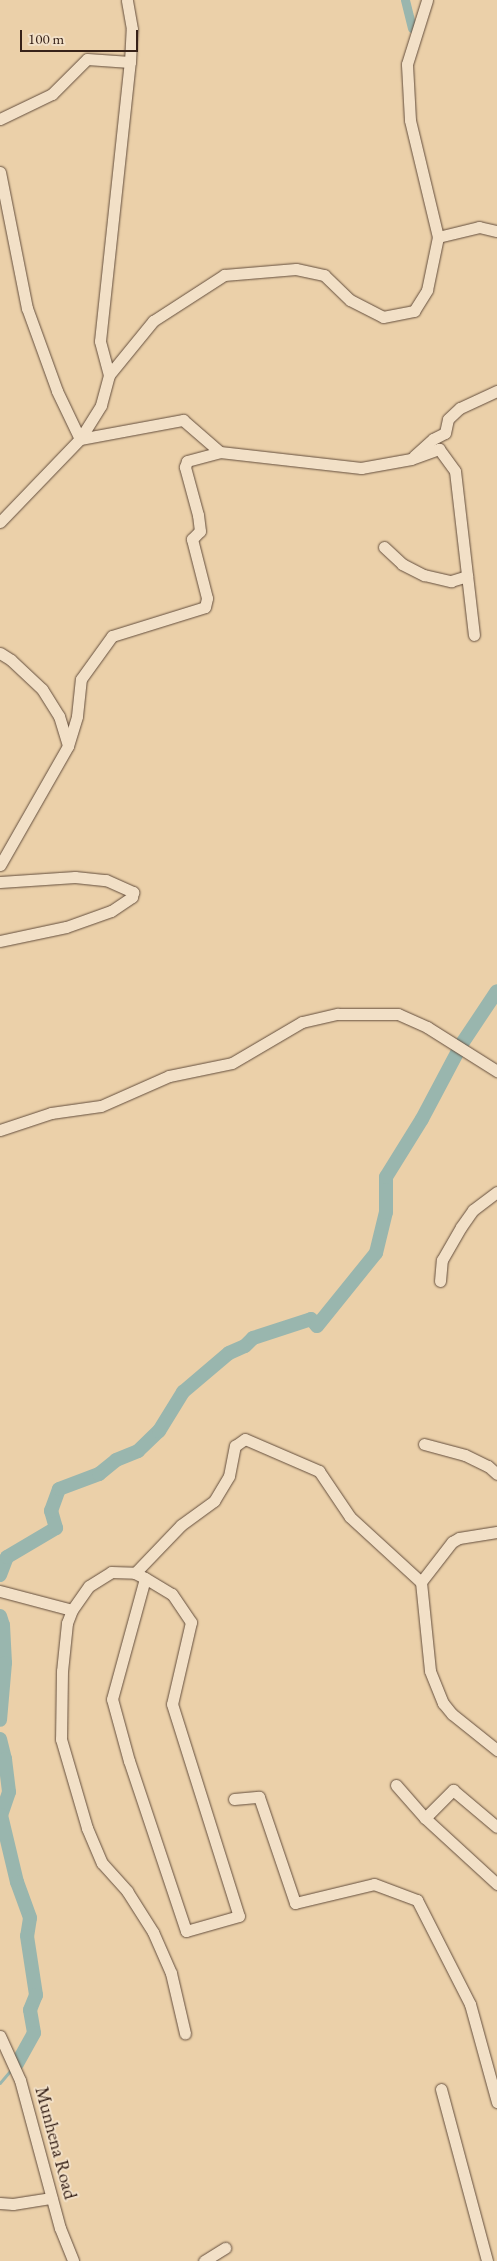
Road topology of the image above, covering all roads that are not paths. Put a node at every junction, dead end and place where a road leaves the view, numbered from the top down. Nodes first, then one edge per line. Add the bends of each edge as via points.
1 (127, 0) edge
2 (427, 0) edge
3 (130, 62) junction
4 (0, 119) edge
5 (0, 172) edge
6 (497, 231) edge
7 (438, 237) junction
8 (109, 375) junction
9 (497, 391) edge
10 (80, 439) junction
11 (220, 452) junction
12 (411, 459) junction
13 (0, 522) edge
14 (384, 547) dead end
15 (468, 576) junction
16 (474, 635) dead end
17 (0, 653) edge
18 (68, 746) junction
19 (0, 865) edge
20 (0, 882) edge
21 (0, 941) edge
22 (497, 1071) edge
23 (0, 1130) edge
24 (497, 1192) edge
25 (440, 1281) dead end
26 (424, 1444) dead end
27 (497, 1474) edge
28 (497, 1532) edge
29 (140, 1575) junction
30 (421, 1582) junction
31 (0, 1591) edge
32 (72, 1610) junction
33 (496, 1747) edge
34 (396, 1785) dead end
35 (234, 1799) dead end
36 (425, 1818) junction
37 (497, 1827) edge
38 (497, 1884) edge
39 (185, 2033) dead end
40 (0, 2036) edge
41 (441, 2089) dead end
42 (497, 2102) edge
43 (52, 2198) junction
44 (0, 2203) edge
45 (225, 2248) dead end
46 (73, 2261) edge
47 (204, 2261) edge
48 (487, 2261) edge

1 - 3 street via 132,29
2 - 7 street via 408,64 410,120
3 - 4 street via 86,59 52,94
3 - 8 street via 100,341
5 - 10 street via 27,308 57,391
6 - 7 street via 479,227
7 - 8 street via 427,290 414,311 383,317 350,300 324,275 296,269 224,275 153,320
8 - 10 street via 101,405
9 - 12 street via 460,408 448,419 445,433 433,439
10 - 11 street via 183,420
10 - 13 street
11 - 12 street via 361,468
11 - 18 street via 188,461 185,467 198,514 200,531 192,540 207,598 205,607 112,636 81,679
12 - 15 street via 439,449 455,471
14 - 15 street via 402,564 424,575 452,581
15 - 16 street
17 - 18 street via 42,689 59,716
18 - 19 street
20 - 21 street via 75,877 106,880 133,892 132,897 111,911 66,927
22 - 23 street via 427,1027 398,1014 338,1014 302,1022 232,1063 169,1076 101,1106 50,1113
24 - 25 street via 473,1210 462,1227 442,1260
26 - 27 street via 465,1455
28 - 30 street via 452,1542
29 - 29 street via 112,1699 129,1761 186,1931 239,1916 172,1704 191,1622 172,1594
29 - 30 street via 181,1525 214,1501 229,1476 235,1446 245,1439 319,1471 350,1517
29 - 32 street via 111,1572 89,1586
30 - 33 street via 430,1671 443,1703 452,1714
31 - 32 street
32 - 39 street via 67,1622 62,1670 61,1739 87,1828 102,1862 128,1891 153,1932 171,1973
34 - 36 street
35 - 42 street via 259,1797 295,1903 374,1884 417,1900 470,2004
36 - 37 street via 453,1790
36 - 38 street
40 - 43 street, Munhena Road via 20,2080
41 - 48 street
43 - 44 street
43 - 46 street, Munhena Road
45 - 47 street

